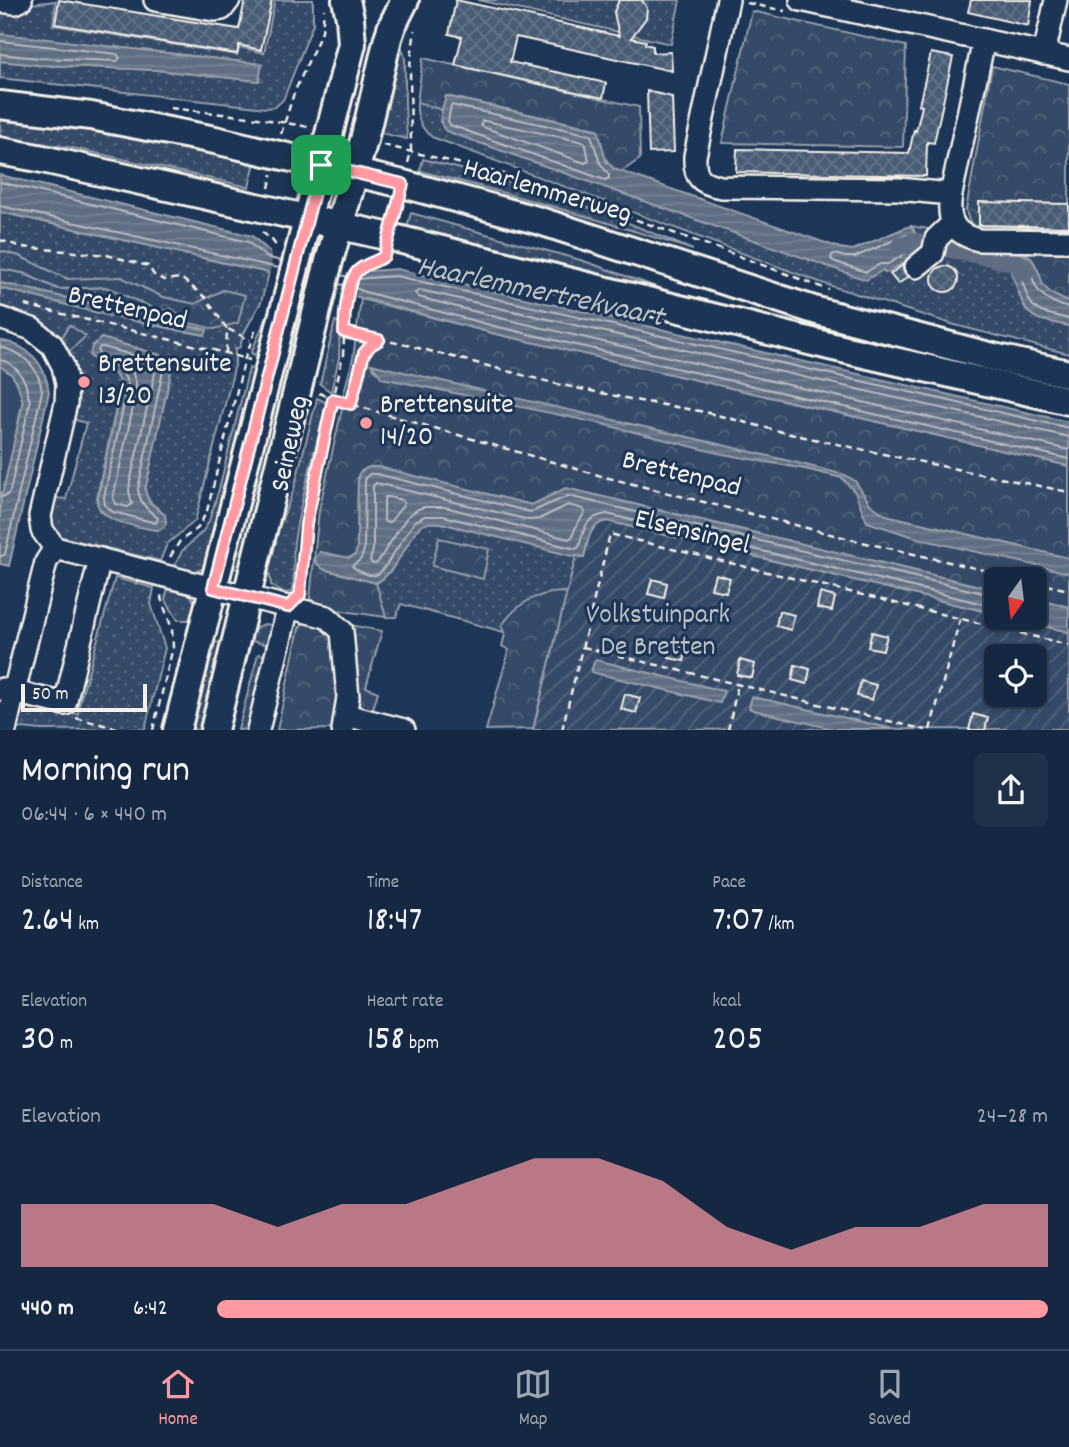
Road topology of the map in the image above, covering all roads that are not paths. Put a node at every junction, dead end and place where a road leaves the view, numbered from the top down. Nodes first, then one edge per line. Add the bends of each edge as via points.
1 (21, 0) edge
2 (155, 0) edge
3 (229, 0) edge
4 (346, 0) edge
5 (728, 0) edge
6 (801, 0) edge
7 (1056, 0) edge
8 (0, 1) edge
9 (842, 4) edge
10 (411, 11) edge
11 (984, 40) junction
12 (1044, 54) junction
13 (1069, 59) edge
14 (0, 105) edge
15 (0, 151) edge
16 (321, 165) junction
17 (356, 173) junction
18 (951, 194) junction
19 (307, 218) junction
20 (953, 223) junction
21 (340, 226) junction
22 (1069, 241) edge
23 (916, 267) dead end
24 (0, 318) edge
25 (1069, 374) edge
26 (1069, 401) edge
27 (55, 548) junction
28 (100, 559) junction
29 (213, 588) junction
30 (246, 597) junction
31 (288, 607) junction
32 (7, 690) edge
33 (344, 722) edge
34 (5, 730) edge
35 (177, 730) edge
36 (214, 730) edge
37 (258, 730) edge
38 (404, 730) edge

1 - 8 street
2 - 3 street via 214,10 222,9
4 - 16 main road, Seineweg via 352,44
5 - 18 street via 695,156 694,166 702,181 721,187
6 - 9 street
7 - 12 street
9 - 11 street
10 - 17 main road, Seineweg via 391,26
11 - 12 street
11 - 18 street
12 - 13 street
14 - 16 main road, Haarlemmerweg via 91,116
15 - 19 main road
16 - 17 main road, Haarlemmerweg
16 - 19 main road, Seineweg
17 - 21 main road, Seineweg
17 - 25 main road, Haarlemmerweg via 540,220 817,312
18 - 20 street
19 - 21 main road
19 - 29 main road, Seineweg
20 - 22 street via 958,231 979,240
20 - 23 street
21 - 26 main road
21 - 30 main road, Seineweg
24 - 27 street via 32,329 52,345 63,366 66,403 40,516 42,530
27 - 28 street
27 - 32 street
28 - 29 street
28 - 32 street via 65,704
29 - 30 street
29 - 35 main road, Seineweg
30 - 31 street
30 - 36 main road, Seineweg
31 - 33 street via 327,617 342,631 348,697
31 - 37 street
32 - 34 street
33 - 38 street

